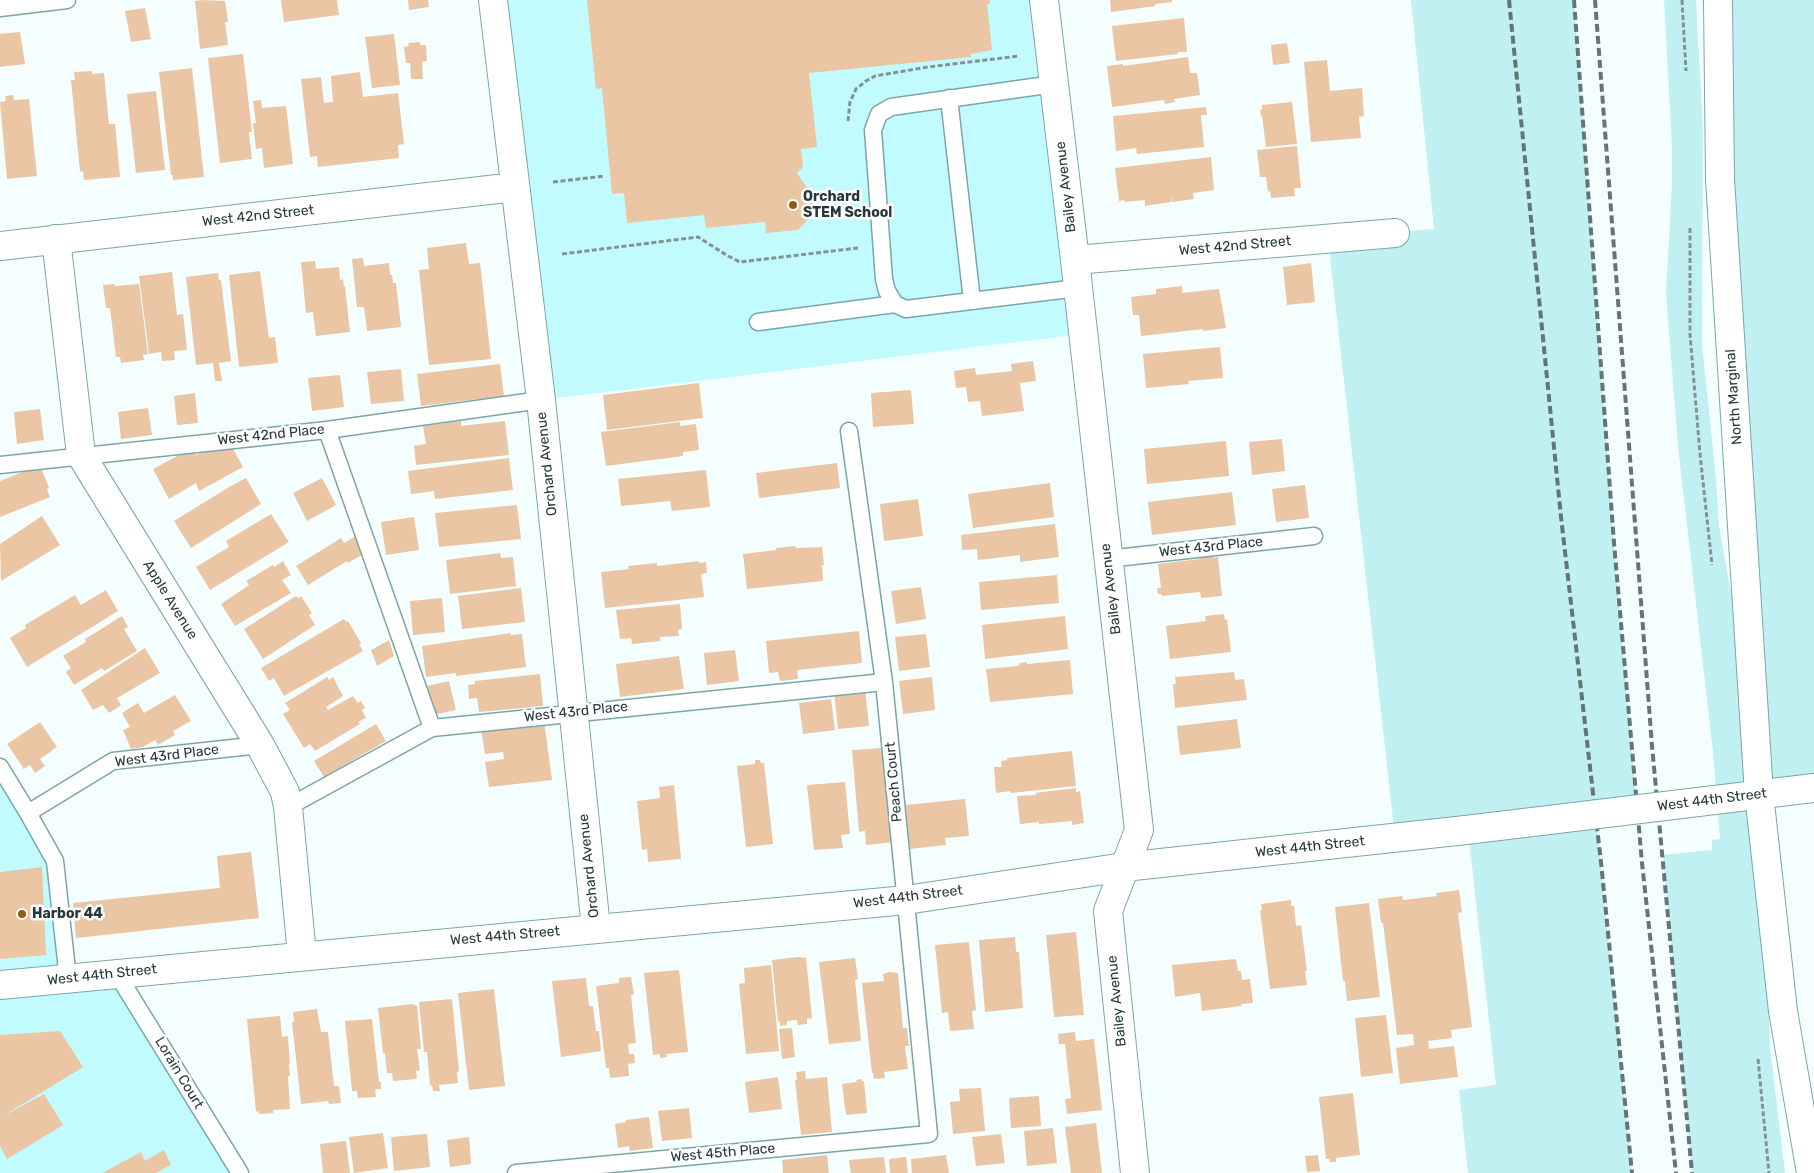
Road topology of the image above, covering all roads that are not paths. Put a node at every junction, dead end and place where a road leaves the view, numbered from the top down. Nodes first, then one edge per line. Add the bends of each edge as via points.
1 (67, 0) edge
2 (493, 0) edge
3 (1044, 0) edge
4 (1718, 0) edge
5 (0, 8) edge
6 (1054, 84) junction
7 (949, 98) junction
8 (515, 187) junction
9 (1396, 233) dead end
10 (56, 239) junction
11 (0, 246) edge
12 (1075, 260) junction
13 (1078, 288) junction
14 (972, 300) junction
15 (895, 304) junction
16 (758, 322) dead end
17 (541, 400) junction
18 (327, 430) junction
19 (849, 431) dead end
20 (81, 456) junction
21 (0, 465) edge
22 (1314, 536) dead end
23 (1107, 559) junction
24 (884, 682) junction
25 (573, 712) junction
26 (432, 728) junction
27 (260, 745) junction
28 (0, 767) edge
29 (1814, 788) edge
30 (1759, 794) junction
31 (288, 807) junction
32 (28, 813) junction
33 (1124, 867) junction
34 (906, 900) junction
35 (596, 928) junction
36 (302, 955) junction
37 (117, 974) junction
38 (68, 979) junction
39 (0, 984) edge
40 (929, 1134) joint
41 (240, 1173) edge
42 (516, 1173) edge
43 (1135, 1173) edge
44 (1811, 1173) edge

1 - 5 lane
2 - 8 main road, Orchard Avenue
3 - 6 main road, Bailey Avenue
4 - 30 main road, North Marginal via 1720,179
6 - 7 lane
6 - 12 main road, Bailey Avenue
7 - 14 lane
7 - 15 lane via 891,107 879,114 873,130 884,279
8 - 10 main road, West 42nd Street
8 - 17 main road, Orchard Avenue
9 - 12 main road, West 42nd Street
10 - 11 main road, West 42nd Street
10 - 20 main road, Apple Avenue
12 - 13 main road, Bailey Avenue
13 - 14 lane
13 - 23 main road, Bailey Avenue
14 - 15 lane via 906,309
15 - 16 lane
17 - 18 lane, West 42nd Place
17 - 25 main road, Orchard Avenue
18 - 20 lane, West 42nd Place
18 - 26 lane
19 - 24 lane, Peach Court
20 - 21 lane, West 42nd Place
20 - 27 main road, Apple Avenue
22 - 23 lane, West 43rd Place
23 - 33 main road, Bailey Avenue via 1139,830
24 - 25 lane, West 43rd Place
24 - 34 lane, Peach Court
25 - 26 lane, West 43rd Place
25 - 35 main road, Orchard Avenue
26 - 31 lane, West 43rd Place
27 - 31 main road, Apple Avenue via 285,792
27 - 32 lane, West 43rd Place via 113,761
28 - 32 lane
29 - 30 main road, West 44th Street
30 - 33 main road, West 44th Street, bridge
30 - 44 main road, North Marginal via 1783,1011
31 - 36 main road, Apple Avenue
32 - 38 lane via 55,861
33 - 34 main road, West 44th Street
33 - 43 main road, Bailey Avenue via 1108,911
34 - 35 main road, West 44th Street
34 - 40 lane, Peach Court
35 - 36 main road, West 44th Street
36 - 37 main road, West 44th Street
37 - 38 main road, West 44th Street
37 - 41 lane, Lorain Court
38 - 39 main road, West 44th Street
40 - 42 lane, West 45th Place

